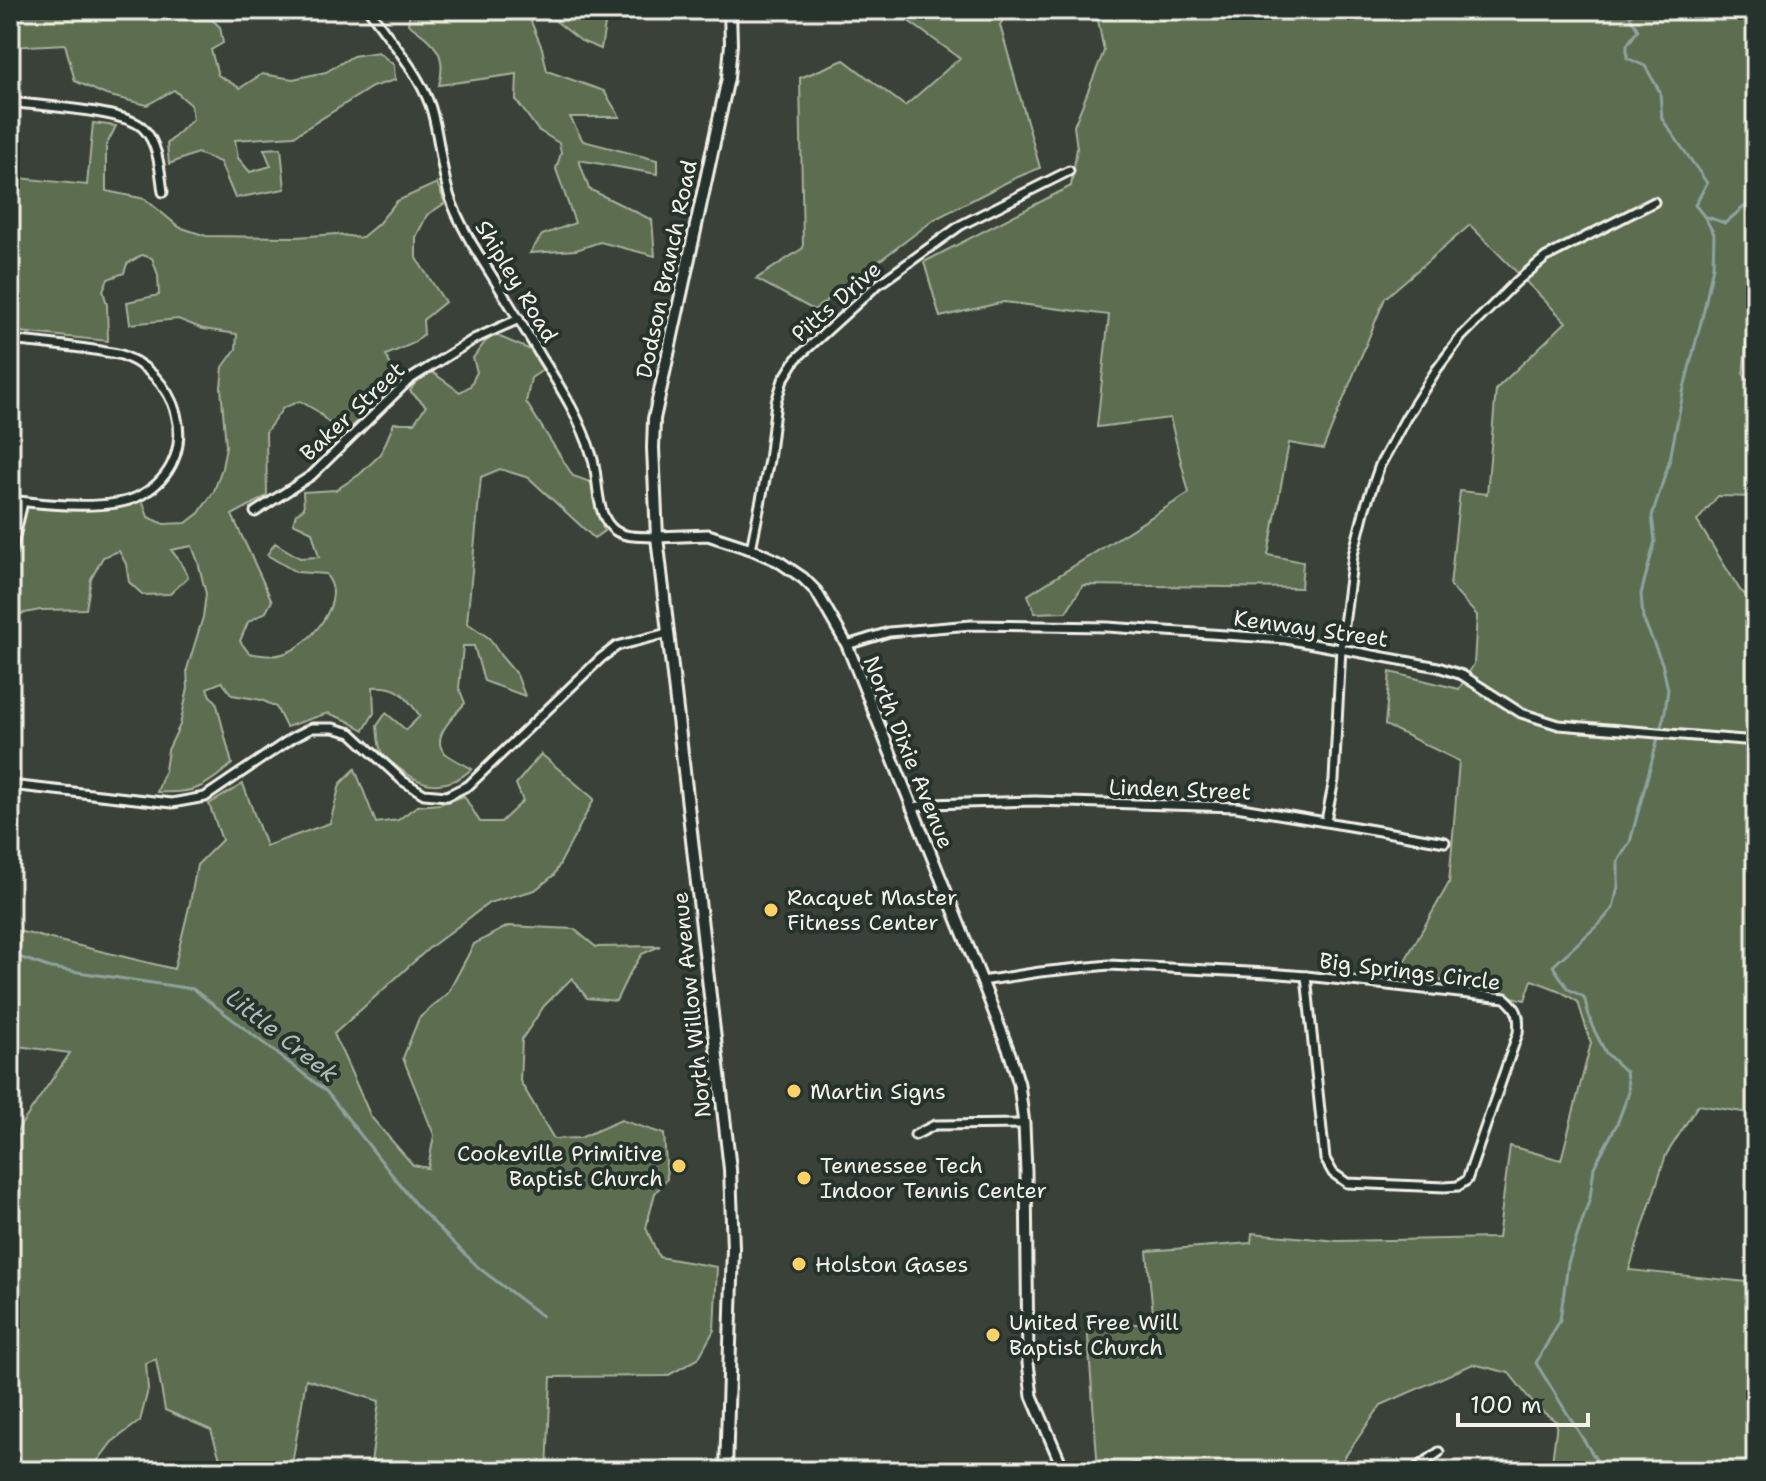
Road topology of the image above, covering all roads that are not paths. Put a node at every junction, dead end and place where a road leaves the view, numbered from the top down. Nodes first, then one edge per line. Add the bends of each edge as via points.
1 (369, 10) edge
2 (730, 10) edge
3 (10, 102) edge
4 (1069, 171) dead end
5 (163, 192) dead end
6 (1654, 202) dead end
7 (519, 319) junction
8 (10, 340) edge
9 (10, 500) edge
10 (23, 502) junction
11 (255, 512) dead end
12 (657, 537) junction
13 (751, 549) junction
14 (10, 558) edge
15 (668, 633) junction
16 (847, 645) junction
17 (1341, 648) junction
18 (1756, 741) edge
19 (10, 785) edge
20 (911, 808) junction
21 (1326, 821) junction
22 (1445, 842) dead end
23 (1306, 976) junction
24 (982, 981) junction
25 (1024, 1124) junction
26 (915, 1135) dead end
27 (1439, 1452) dead end
28 (726, 1471) edge
29 (1064, 1471) edge
30 (1413, 1471) edge

1 - 7 street, Shipley Road via 423,90 458,217
2 - 12 main road, Dodson Branch Road via 728,78 654,419
3 - 5 street via 134,121 156,152
4 - 13 street, Pitts Drive via 961,225 876,286 796,359 776,402
6 - 17 street via 1546,257 1461,337 1437,369 1372,486 1353,555
7 - 11 street, Baker Street via 474,339 409,380 312,475
7 - 12 street, Shipley Road via 586,437 606,521 628,536
8 - 10 street via 123,355 149,369 167,390 177,414 173,464 159,482 135,498 98,506
9 - 10 street
10 - 14 street
12 - 13 street, North Dixie Avenue via 708,535
12 - 15 main road, North Willow Avenue
13 - 16 street, North Dixie Avenue via 810,584
15 - 19 street via 617,646 469,785 447,796 424,794 351,733 333,728 312,728 205,797 172,803
15 - 28 main road, North Willow Avenue via 730,1169 733,1248
16 - 17 street, Kenway Street via 889,632 971,625 1238,634
16 - 20 street, North Dixie Avenue
17 - 18 street, Kenway Street via 1462,675 1521,713 1559,725
17 - 21 street via 1334,780
20 - 21 street, Linden Street via 1035,801 1222,806
20 - 24 street, North Dixie Avenue
21 - 22 street, Linden Street
23 - 23 street, Big Springs Circle via 1325,1159 1333,1173 1347,1183 1425,1187 1458,1186 1467,1180 1518,1033 1515,1007 1505,998
23 - 24 street, Big Springs Circle via 1109,965
24 - 25 street, North Dixie Avenue via 1019,1084
25 - 26 street via 935,1125
25 - 29 street, North Dixie Avenue via 1028,1363 1032,1396
27 - 30 street

